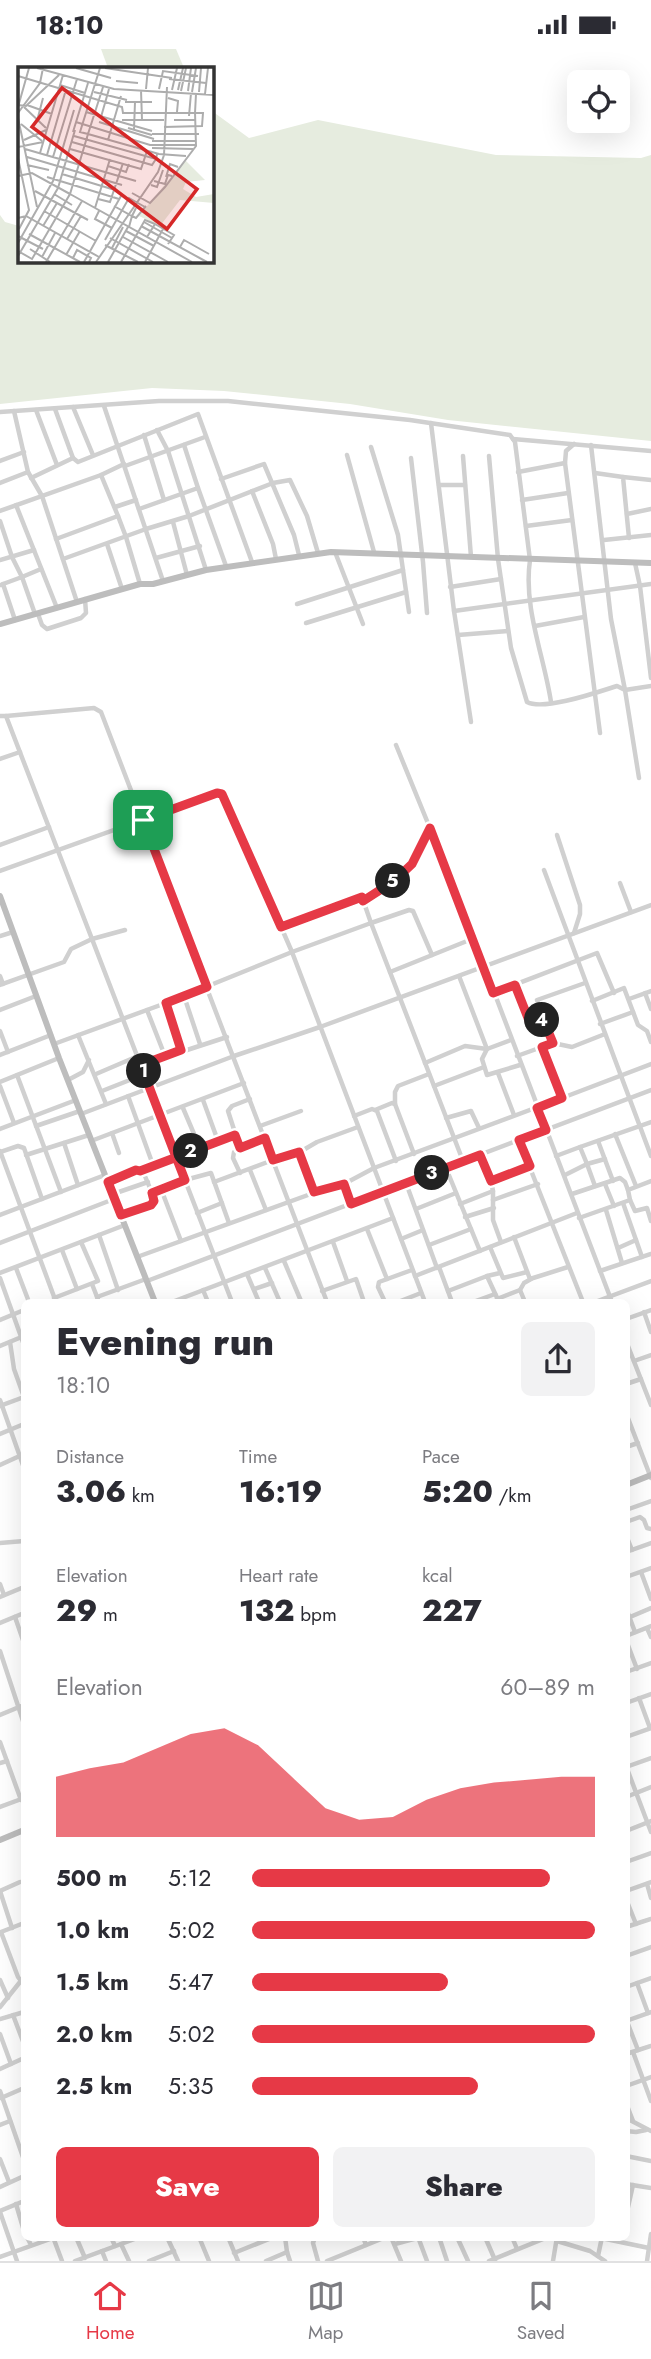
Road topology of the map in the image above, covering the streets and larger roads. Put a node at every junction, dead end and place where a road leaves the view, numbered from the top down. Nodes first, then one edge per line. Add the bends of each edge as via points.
1 (197, 401) junction
2 (104, 405) junction
3 (73, 407) junction
4 (55, 409) junction
5 (36, 410) junction
6 (14, 411) junction
7 (0, 412) edge
8 (198, 414) junction
9 (431, 423) junction
10 (156, 430) junction
11 (144, 435) junction
12 (205, 437) junction
13 (513, 439) junction
14 (574, 444) junction
15 (118, 445) junction
16 (184, 445) junction
17 (591, 445) junction
18 (371, 447) dead end
19 (168, 451) junction
20 (651, 451) edge
21 (24, 452) junction
22 (93, 454) junction
23 (347, 455) dead end
24 (463, 456) dead end
25 (489, 456) dead end
26 (151, 457) junction
27 (411, 458) dead end
28 (72, 459) junction
29 (0, 461) edge
30 (565, 463) junction
31 (57, 465) junction
32 (125, 465) junction
33 (518, 472) junction
34 (595, 473) junction
35 (30, 475) junction
36 (101, 475) junction
37 (623, 477) junction
38 (221, 479) junction
39 (651, 480) edge
40 (0, 482) edge
41 (273, 483) junction
42 (439, 485) junction
43 (466, 485) junction
44 (198, 488) junction
45 (253, 491) junction
46 (183, 493) junction
47 (568, 493) junction
48 (42, 496) junction
49 (136, 500) junction
50 (163, 500) junction
51 (522, 500) junction
52 (229, 502) junction
53 (16, 505) junction
54 (115, 507) junction
55 (139, 509) junction
56 (651, 509) edge
57 (205, 510) junction
58 (0, 511) edge
59 (627, 514) junction
60 (118, 516) junction
61 (189, 516) junction
62 (572, 520) junction
63 (0, 521) edge
64 (173, 522) junction
65 (526, 526) junction
66 (146, 529) junction
67 (651, 535) edge
68 (126, 537) junction
69 (629, 538) junction
70 (57, 539) junction
71 (604, 540) junction
72 (107, 544) junction
73 (200, 546) junction
74 (34, 550) junction
75 (181, 551) junction
76 (335, 552) junction
77 (374, 552) junction
78 (318, 553) junction
79 (401, 554) junction
80 (422, 554) junction
81 (299, 555) junction
82 (12, 557) junction
83 (447, 557) junction
84 (156, 558) junction
85 (471, 558) junction
86 (63, 559) junction
87 (276, 559) junction
88 (498, 559) junction
89 (0, 560) edge
90 (530, 560) junction
91 (252, 562) junction
92 (577, 562) junction
93 (605, 562) junction
94 (635, 563) junction
95 (651, 563) edge
96 (226, 566) junction
97 (41, 569) junction
98 (206, 570) junction
99 (403, 570) junction
100 (187, 575) junction
101 (22, 577) junction
102 (501, 579) junction
103 (163, 581) junction
104 (140, 584) junction
105 (651, 584) edge
106 (1, 585) edge
107 (640, 586) junction
108 (450, 587) junction
109 (348, 588) junction
110 (121, 589) junction
111 (608, 590) junction
112 (406, 592) junction
113 (580, 593) junction
114 (85, 599) junction
115 (531, 601) junction
116 (76, 602) junction
117 (297, 604) dead end
118 (505, 605) junction
119 (57, 608) junction
120 (356, 608) junction
121 (454, 611) junction
122 (651, 611) edge
123 (410, 612) dead end
124 (427, 613) dead end
125 (642, 613) junction
126 (36, 614) junction
127 (584, 617) junction
128 (15, 620) junction
129 (306, 623) dead end
130 (0, 624) edge
131 (363, 624) dead end
132 (535, 626) junction
133 (508, 631) junction
134 (458, 635) junction
135 (648, 637) edge
136 (650, 661) edge
137 (651, 678) edge
138 (651, 686) edge
139 (625, 689) junction
140 (596, 693) junction
141 (551, 702) junction
142 (3, 716) edge
143 (471, 722) dead end
144 (600, 733) dead end
145 (396, 745) dead end
146 (20, 752) junction
147 (0, 759) edge
148 (639, 778) dead end
149 (143, 820) junction
150 (49, 827) junction
151 (430, 828) junction
152 (557, 835) dead end
153 (0, 845) edge
154 (58, 851) junction
155 (544, 870) dead end
156 (0, 871) edge
157 (620, 883) dead end
158 (1, 900) edge
159 (363, 901) junction
160 (651, 905) edge
161 (631, 912) junction
162 (371, 923) junction
163 (281, 927) junction
164 (125, 930) dead end
165 (13, 932) junction
166 (574, 933) junction
167 (0, 936) edge
168 (567, 936) junction
169 (92, 939) junction
170 (472, 939) junction
171 (292, 952) junction
172 (432, 955) junction
173 (577, 960) junction
174 (483, 967) junction
175 (390, 972) junction
176 (0, 976) edge
177 (28, 976) junction
178 (458, 976) junction
179 (585, 983) junction
180 (1, 985) edge
181 (515, 985) junction
182 (207, 987) junction
183 (648, 992) edge
184 (493, 993) junction
185 (614, 993) junction
186 (36, 996) junction
187 (184, 996) junction
188 (399, 997) junction
189 (629, 999) junction
190 (592, 1001) junction
191 (166, 1003) junction
192 (651, 1009) edge
193 (0, 1010) edge
194 (147, 1010) junction
195 (633, 1011) junction
196 (123, 1019) junction
197 (543, 1019) junction
198 (600, 1024) junction
199 (320, 1027) junction
200 (0, 1031) edge
201 (605, 1034) junction
202 (51, 1035) junction
203 (78, 1035) junction
204 (227, 1037) junction
205 (511, 1040) junction
206 (651, 1042) edge
207 (553, 1043) junction
208 (54, 1044) junction
209 (200, 1044) junction
210 (542, 1047) junction
211 (487, 1049) junction
212 (181, 1050) junction
213 (8, 1052) junction
214 (0, 1055) edge
215 (138, 1056) junction
216 (165, 1056) junction
217 (234, 1056) junction
218 (517, 1056) junction
219 (60, 1058) junction
220 (89, 1060) junction
221 (425, 1063) junction
222 (651, 1064) edge
223 (141, 1065) junction
224 (520, 1065) junction
225 (484, 1067) junction
226 (498, 1073) junction
227 (429, 1074) junction
228 (17, 1075) junction
229 (96, 1075) junction
230 (145, 1075) junction
231 (620, 1076) junction
232 (68, 1080) junction
233 (244, 1083) junction
234 (0, 1084) edge
235 (434, 1086) junction
236 (150, 1088) junction
237 (651, 1090) edge
238 (102, 1091) junction
239 (128, 1096) junction
240 (250, 1098) junction
241 (562, 1098) junction
242 (629, 1098) junction
243 (76, 1100) junction
244 (203, 1100) junction
245 (106, 1104) junction
246 (395, 1104) junction
247 (183, 1108) junction
248 (537, 1108) junction
249 (375, 1109) junction
250 (301, 1111) dead end
251 (80, 1112) junction
252 (514, 1115) junction
253 (33, 1116) junction
254 (160, 1116) junction
255 (354, 1116) junction
256 (446, 1118) junction
257 (651, 1122) edge
258 (14, 1123) junction
259 (138, 1123) junction
260 (36, 1126) junction
261 (260, 1126) junction
262 (639, 1126) junction
263 (358, 1127) junction
264 (479, 1128) junction
265 (0, 1129) edge
266 (546, 1130) junction
267 (112, 1133) junction
268 (615, 1134) junction
269 (235, 1135) junction
270 (90, 1138) junction
271 (265, 1138) junction
272 (454, 1138) junction
273 (519, 1140) junction
274 (218, 1141) junction
275 (598, 1141) junction
276 (64, 1143) junction
277 (580, 1147) junction
278 (200, 1148) junction
279 (240, 1148) junction
280 (45, 1149) junction
281 (0, 1152) edge
282 (299, 1152) junction
283 (119, 1153) dead end
284 (414, 1154) junction
285 (26, 1155) junction
286 (480, 1155) junction
287 (176, 1156) junction
288 (556, 1156) junction
289 (651, 1156) edge
290 (605, 1159) junction
291 (273, 1160) junction
292 (396, 1161) junction
293 (463, 1161) junction
294 (587, 1164) junction
295 (153, 1165) junction
296 (530, 1166) junction
297 (374, 1168) junction
298 (446, 1168) junction
299 (142, 1169) junction
300 (250, 1170) junction
301 (240, 1173) junction
302 (565, 1175) junction
303 (106, 1178) junction
304 (185, 1180) junction
305 (491, 1181) junction
306 (613, 1181) junction
307 (651, 1181) edge
308 (148, 1182) junction
309 (214, 1182) junction
310 (406, 1183) junction
311 (344, 1184) junction
312 (538, 1184) junction
313 (605, 1184) junction
314 (79, 1185) junction
315 (595, 1187) junction
316 (636, 1187) junction
317 (161, 1189) junction
318 (628, 1190) junction
319 (493, 1191) junction
320 (61, 1192) junction
321 (314, 1192) junction
322 (383, 1192) junction
323 (152, 1193) junction
324 (456, 1193) junction
325 (572, 1194) junction
326 (113, 1197) junction
327 (42, 1199) junction
328 (493, 1200) junction
329 (631, 1200) junction
330 (289, 1202) junction
331 (222, 1203) junction
332 (623, 1203) junction
333 (351, 1204) junction
334 (460, 1204) junction
335 (614, 1206) junction
336 (22, 1207) junction
337 (649, 1207) edge
338 (416, 1209) junction
339 (494, 1209) junction
340 (267, 1210) junction
341 (606, 1210) junction
342 (197, 1213) junction
343 (0, 1215) edge
344 (121, 1215) junction
345 (578, 1215) junction
346 (465, 1217) junction
347 (393, 1218) junction
348 (651, 1221) edge
349 (229, 1223) junction
350 (297, 1224) junction
351 (552, 1224) junction
352 (125, 1225) junction
353 (367, 1229) junction
354 (471, 1229) junction
355 (424, 1230) junction
356 (30, 1232) junction
357 (205, 1232) junction
358 (99, 1235) junction
359 (514, 1237) junction
360 (401, 1239) junction
361 (636, 1240) junction
362 (181, 1241) junction
363 (81, 1242) junction
364 (332, 1242) junction
365 (0, 1243) edge
366 (501, 1243) junction
367 (429, 1245) junction
368 (490, 1247) junction
369 (618, 1248) junction
370 (62, 1250) junction
371 (480, 1251) junction
372 (307, 1252) junction
373 (651, 1254) edge
374 (214, 1256) junction
375 (137, 1257) junction
376 (642, 1257) junction
377 (40, 1258) junction
378 (284, 1261) junction
379 (622, 1263) junction
380 (438, 1267) junction
381 (568, 1267) junction
382 (16, 1268) junction
383 (265, 1268) junction
384 (412, 1270) junction
385 (600, 1271) junction
386 (527, 1272) junction
387 (500, 1273) junction
388 (247, 1274) junction
389 (0, 1276) edge
390 (415, 1276) junction
391 (487, 1276) junction
392 (387, 1279) junction
393 (531, 1279) junction
394 (146, 1280) junction
395 (347, 1281) junction
396 (651, 1281) edge
397 (224, 1283) junction
398 (272, 1283) junction
399 (92, 1284) junction
400 (76, 1289) junction
401 (254, 1289) junction
402 (118, 1290) junction
403 (203, 1290) junction
404 (520, 1290) junction
405 (323, 1291) junction
406 (448, 1291) junction
407 (421, 1293) junction
408 (497, 1298) edge
409 (28, 1299) edge
410 (55, 1299) edge
411 (57, 1299) edge
412 (98, 1299) edge
413 (100, 1299) edge
414 (154, 1299) edge
415 (182, 1299) edge
416 (207, 1299) edge
417 (231, 1299) edge
418 (259, 1299) edge
419 (279, 1299) edge
420 (300, 1299) edge
421 (326, 1299) edge
422 (362, 1299) edge
423 (384, 1299) edge
424 (406, 1299) edge
425 (424, 1299) edge
426 (451, 1299) edge
427 (524, 1299) edge
428 (582, 1299) edge
429 (611, 1299) edge
430 (651, 1310) edge
431 (21, 1312) edge
432 (644, 1312) junction
433 (14, 1315) junction
434 (630, 1317) edge
435 (0, 1320) edge
436 (21, 1332) edge
437 (651, 1332) edge
438 (21, 1338) edge
439 (10, 1342) junction
440 (0, 1346) edge
441 (630, 1351) edge
442 (651, 1355) edge
443 (634, 1361) junction
444 (642, 1382) junction
445 (651, 1382) edge
446 (630, 1384) edge
447 (21, 1389) edge
448 (21, 1398) edge
449 (1, 1404) edge
450 (651, 1405) edge
451 (21, 1425) edge
452 (630, 1425) edge
453 (11, 1429) junction
454 (0, 1434) edge
455 (638, 1443) junction
456 (630, 1446) edge
457 (21, 1453) edge
458 (21, 1455) edge
459 (0, 1465) edge
460 (651, 1476) edge
461 (630, 1484) edge
462 (651, 1501) edge
463 (635, 1507) junction
464 (630, 1509) edge
465 (640, 1517) junction
466 (630, 1521) edge
467 (651, 1529) edge
468 (21, 1541) edge
469 (0, 1543) edge
470 (651, 1543) edge
471 (630, 1551) edge
472 (651, 1568) edge
473 (641, 1572) junction
474 (630, 1576) edge
475 (0, 1584) edge
476 (21, 1588) edge
477 (2, 1596) edge
478 (651, 1596) edge
479 (651, 1608) edge
480 (21, 1614) edge
481 (15, 1617) junction
482 (630, 1617) joint
483 (0, 1623) edge
484 (649, 1627) edge
485 (21, 1632) edge
486 (635, 1632) junction
487 (630, 1635) edge
488 (651, 1637) edge
489 (0, 1651) edge
490 (630, 1652) edge
491 (651, 1663) edge
492 (637, 1668) junction
493 (630, 1671) edge
494 (651, 1694) edge
495 (639, 1698) junction
496 (630, 1701) edge
497 (21, 1706) edge
498 (18, 1707) junction
499 (0, 1714) edge
500 (21, 1716) edge
501 (651, 1728) edge
502 (630, 1736) edge
503 (0, 1742) edge
504 (651, 1758) edge
505 (7, 1761) junction
506 (0, 1763) edge
507 (630, 1766) edge
508 (630, 1777) edge
509 (651, 1787) edge
510 (635, 1793) junction
511 (21, 1794) edge
512 (630, 1795) edge
513 (21, 1800) edge
514 (0, 1807) edge
515 (649, 1822) edge
516 (630, 1829) edge
517 (21, 1831) edge
518 (651, 1832) edge
519 (0, 1840) edge
520 (651, 1853) edge
521 (630, 1861) edge
522 (20, 1882) dead end
523 (649, 1883) edge
524 (630, 1890) edge
525 (0, 1891) edge
526 (651, 1898) edge
527 (2, 1907) edge
528 (630, 1909) edge
529 (651, 1919) edge
530 (21, 1924) edge
531 (636, 1924) junction
532 (630, 1926) edge
533 (12, 1928) junction
534 (0, 1932) edge
535 (651, 1947) edge
536 (630, 1955) edge
537 (651, 1978) edge
538 (0, 1980) edge
539 (21, 1981) edge
540 (637, 1983) junction
541 (21, 1984) edge
542 (630, 1986) edge
543 (8, 1998) junction
544 (1, 2007) edge
545 (21, 2012) edge
546 (649, 2013) edge
547 (13, 2015) junction
548 (2, 2018) edge
549 (630, 2019) edge
550 (630, 2030) edge
551 (0, 2034) edge
552 (21, 2036) edge
553 (651, 2046) edge
554 (636, 2051) junction
555 (630, 2053) edge
556 (21, 2059) edge
557 (11, 2064) junction
558 (0, 2069) edge
559 (651, 2077) edge
560 (643, 2080) junction
561 (630, 2085) edge
562 (0, 2091) edge
563 (21, 2092) edge
564 (1, 2098) edge
565 (651, 2101) edge
566 (630, 2113) edge
567 (630, 2120) edge
568 (10, 2121) junction
569 (633, 2121) junction
570 (0, 2125) edge
571 (649, 2130) edge
572 (630, 2131) edge
573 (21, 2152) edge
574 (630, 2157) edge
575 (0, 2159) edge
576 (651, 2161) edge
577 (21, 2177) edge
578 (9, 2182) junction
579 (630, 2184) edge
580 (0, 2186) edge
581 (651, 2188) edge
582 (21, 2202) edge
583 (16, 2204) junction
584 (0, 2211) edge
585 (21, 2221) edge
586 (651, 2234) edge
587 (28, 2241) edge
588 (42, 2241) edge
589 (54, 2241) edge
590 (78, 2241) edge
591 (114, 2241) edge
592 (128, 2241) edge
593 (169, 2241) edge
594 (201, 2241) edge
595 (230, 2241) edge
596 (264, 2241) edge
597 (286, 2241) edge
598 (314, 2241) edge
599 (364, 2241) edge
600 (376, 2241) edge
601 (393, 2241) edge
602 (408, 2241) edge
603 (421, 2241) edge
604 (440, 2241) edge
605 (459, 2241) edge
606 (486, 2241) edge
607 (514, 2241) edge
608 (530, 2241) edge
609 (557, 2241) edge
610 (563, 2241) edge
611 (601, 2241) edge
612 (629, 2241) edge
613 (30, 2245) junction
614 (118, 2245) junction
615 (366, 2245) junction
616 (395, 2245) junction
617 (649, 2248) junction
618 (517, 2249) junction
619 (14, 2251) junction
620 (102, 2251) junction
621 (174, 2252) junction
622 (287, 2252) junction
623 (234, 2253) junction
624 (598, 2256) junction
625 (0, 2257) edge
626 (85, 2258) junction
627 (493, 2260) edge
628 (648, 2260) edge
629 (17, 2261) edge
630 (62, 2261) edge
631 (75, 2261) edge
632 (106, 2261) edge
633 (129, 2261) edge
634 (149, 2261) edge
635 (178, 2261) edge
636 (209, 2261) edge
637 (238, 2261) edge
638 (265, 2261) edge
639 (290, 2261) edge
640 (318, 2261) edge
641 (328, 2261) edge
642 (401, 2261) edge
643 (427, 2261) edge
644 (447, 2261) edge
645 (468, 2261) edge
646 (553, 2261) edge
647 (605, 2261) edge

1 - 2 street
1 - 8 street
1 - 9 street via 259,403
2 - 3 street
2 - 15 street
3 - 4 street
3 - 22 street
4 - 5 street
4 - 28 street
5 - 6 street
5 - 31 street
6 - 7 street
6 - 21 street
8 - 10 street
8 - 12 street
9 - 13 street via 506,433
9 - 42 street
10 - 11 street
10 - 19 street
11 - 15 street
11 - 26 street
12 - 16 street
12 - 38 street
13 - 14 street
13 - 33 street
14 - 17 street
14 - 30 street via 566,451
15 - 22 street
15 - 32 street
16 - 19 street
16 - 44 street
17 - 20 street
17 - 34 street
18 - 79 street
19 - 26 street
19 - 46 street
21 - 29 street
21 - 35 street
22 - 28 street via 78,462
23 - 77 street
24 - 43 street
25 - 88 street
26 - 32 street
26 - 50 street
27 - 80 street
28 - 31 street
30 - 33 street
30 - 47 street
31 - 35 street
32 - 36 street
32 - 49 street
33 - 51 street
34 - 37 street
34 - 71 street
35 - 40 street
35 - 48 street
36 - 48 street
36 - 54 street
37 - 39 street
37 - 59 street
38 - 41 street via 264,464
38 - 52 street
41 - 45 street
41 - 78 street via 293,481
41 - 81 street
42 - 43 street
42 - 83 street
43 - 85 street
44 - 46 street
44 - 57 street
45 - 52 street
45 - 87 street
46 - 50 street
46 - 61 street
47 - 51 street
47 - 62 street
48 - 53 street
48 - 70 street
49 - 54 street
49 - 55 street
50 - 55 street
51 - 65 street
52 - 57 street
52 - 91 street
53 - 58 street
53 - 74 street
54 - 60 street
55 - 66 street
56 - 59 street
57 - 61 street
57 - 96 street
59 - 69 street
60 - 68 street
60 - 70 street
61 - 64 street
61 - 73 street
62 - 65 street
62 - 92 street
63 - 82 street
64 - 66 street
64 - 75 street
65 - 90 street
66 - 68 street
66 - 84 street
67 - 69 street
68 - 72 street
68 - 104 street
69 - 71 street
70 - 86 street
71 - 93 street
72 - 86 street
72 - 110 street
73 - 75 street
73 - 98 street
74 - 82 street
74 - 97 street
75 - 84 street
75 - 100 street
76 - 77 street
76 - 78 street
76 - 109 street
77 - 79 street
78 - 81 street
79 - 80 street
79 - 99 street
80 - 83 street
80 - 124 street
81 - 87 street
82 - 89 street
82 - 101 street
83 - 85 street
83 - 108 street
84 - 103 street
85 - 88 street
86 - 116 street
87 - 91 street
88 - 90 street
88 - 102 street
90 - 92 street
90 - 115 street
91 - 96 street
92 - 93 street
92 - 113 street
93 - 94 street
93 - 111 street
94 - 95 street
94 - 107 street
96 - 98 street
97 - 101 street
97 - 119 street
98 - 100 street
99 - 109 street
99 - 112 street
100 - 103 street
101 - 106 street
101 - 126 street
102 - 108 street
102 - 118 street
103 - 104 street
104 - 110 street
105 - 107 street
106 - 128 street
107 - 111 street
107 - 125 street
108 - 121 street
109 - 117 street
109 - 120 street
110 - 114 street
111 - 113 street
111 - 139 street
112 - 120 street
112 - 123 street
113 - 115 street
113 - 127 street
114 - 116 street
114 - 126 street via 86,613 81,618 47,629
115 - 118 street
115 - 132 street
116 - 119 street
118 - 121 street
118 - 133 street
119 - 126 street
120 - 129 street
120 - 131 street
121 - 134 street
122 - 125 street
125 - 135 street
126 - 128 street
127 - 132 street
127 - 140 street
128 - 130 street
132 - 141 street
133 - 134 street
133 - 141 street via 527,702
134 - 143 street
135 - 136 street
136 - 137 street
138 - 139 street
139 - 140 street via 617,686
139 - 148 street
140 - 141 street
140 - 144 street
142 - 146 street
142 - 149 street via 97,709
145 - 151 street
146 - 147 street
146 - 150 street
149 - 154 street
149 - 163 street via 222,794
149 - 182 street
150 - 153 street
150 - 154 street
151 - 159 street via 412,864
151 - 170 street
152 - 166 street via 580,905
154 - 156 street
154 - 169 street
155 - 168 street
157 - 161 street
158 - 165 street
159 - 162 street
159 - 163 street via 362,897
160 - 161 street
161 - 166 street
162 - 171 street
162 - 172 street via 411,910
162 - 175 street
163 - 171 street
164 - 169 street
165 - 167 street
165 - 177 street
166 - 168 street
168 - 173 street
168 - 174 street
169 - 177 street via 71,949 64,962
169 - 196 street
170 - 172 street
170 - 174 street
171 - 182 street
171 - 199 street
172 - 175 street
173 - 179 street
173 - 181 street
173 - 185 street via 597,953
174 - 178 street
174 - 184 street
175 - 188 street
176 - 180 street
177 - 180 street
177 - 186 street
178 - 188 street
178 - 211 street
179 - 190 street
179 - 197 street via 538,999
181 - 184 street
181 - 197 street via 530,1023
182 - 187 street
182 - 204 street
183 - 189 street
183 - 192 street
184 - 205 street
185 - 189 street via 624,988
185 - 190 street
186 - 193 street
186 - 202 street
187 - 191 street
187 - 209 street
188 - 199 street
188 - 221 street
189 - 195 street
190 - 198 street
191 - 194 street
191 - 212 street
194 - 196 street
194 - 216 street
195 - 198 street
195 - 206 street
196 - 203 street
196 - 215 street
197 - 207 street
198 - 201 street
199 - 217 street
199 - 255 street
200 - 213 street
201 - 207 street via 572,1047
201 - 231 street
202 - 208 street
202 - 213 street
203 - 208 street
203 - 220 street
204 - 209 street
204 - 217 street
205 - 211 street
205 - 218 street
207 - 210 street
208 - 219 street
209 - 212 street
210 - 218 street
210 - 241 street
211 - 221 street via 465,1046
211 - 225 street
212 - 216 street
213 - 214 street
215 - 223 street
215 - 229 street
216 - 223 street
217 - 233 street
217 - 236 street
218 - 224 street
219 - 228 street
219 - 232 street
220 - 229 street
220 - 232 street via 83,1072
221 - 227 street
222 - 231 street
223 - 230 street
224 - 226 street
224 - 248 street
225 - 226 street via 488,1076
225 - 235 street
226 - 252 street
227 - 235 street
227 - 246 street via 398,1086
228 - 234 street
228 - 253 street
229 - 238 street
230 - 236 street
230 - 238 street
231 - 241 street
231 - 242 street
232 - 243 street
233 - 240 street
233 - 244 street
234 - 258 street
235 - 256 street
236 - 239 street
236 - 254 street
237 - 242 street
238 - 245 street
239 - 245 street
239 - 259 street
240 - 261 street
240 - 269 street via 228,1111
241 - 248 street
242 - 262 street
242 - 266 street
243 - 251 street
243 - 253 street
244 - 247 street
244 - 274 street
245 - 251 street
246 - 249 street
246 - 284 street
247 - 254 street
247 - 278 street
248 - 252 street
248 - 266 street
249 - 255 street
249 - 292 street
250 - 261 street
251 - 260 street
251 - 270 street
252 - 264 street
253 - 258 street
253 - 260 street
254 - 259 street
254 - 287 street
255 - 263 street
256 - 264 street via 471,1111
256 - 272 street
257 - 262 street
258 - 265 street
259 - 267 street
259 - 295 street
260 - 280 street
261 - 271 street
262 - 268 street
262 - 289 street
263 - 282 street
263 - 297 street
264 - 272 street
266 - 273 street
266 - 288 street
267 - 270 street
267 - 283 street
268 - 275 street
268 - 316 street
269 - 274 street
269 - 279 street
270 - 276 street
270 - 303 street
271 - 279 street
271 - 291 street
272 - 284 street
272 - 293 street
273 - 286 street
273 - 296 street
274 - 278 street
275 - 277 street
275 - 290 street
276 - 280 street
276 - 314 street
277 - 288 street
277 - 294 street
278 - 287 street
279 - 301 street via 233,1158
280 - 285 street
280 - 320 street
281 - 285 street via 20,1146
281 - 336 street
282 - 291 street
282 - 321 street
284 - 292 street
285 - 327 street
286 - 293 street
286 - 305 street
287 - 295 street
287 - 304 street
288 - 302 street
290 - 294 street
290 - 306 street
291 - 300 street
291 - 330 street
292 - 297 street
293 - 298 street
294 - 302 street
294 - 315 street
295 - 299 street
296 - 305 street
296 - 312 street
297 - 311 street
297 - 322 street
298 - 310 street
298 - 324 street
299 - 303 street
299 - 308 street
300 - 301 street
300 - 340 street
301 - 309 street
302 - 325 street
303 - 314 street
303 - 326 street
304 - 309 street via 208,1172
304 - 317 street
304 - 342 street
305 - 319 street
306 - 313 street
306 - 318 street via 623,1180
307 - 316 street
308 - 323 street
308 - 326 street
309 - 331 street
310 - 322 street
310 - 338 street
311 - 321 street
311 - 333 street
312 - 328 street
312 - 351 street
313 - 315 street
313 - 335 street
314 - 320 street
315 - 325 street
316 - 318 street
317 - 323 street
317 - 362 street
318 - 329 street
319 - 328 street
319 - 334 street
320 - 327 street
321 - 330 street
322 - 333 street
322 - 347 street
323 - 344 street via 151,1205
324 - 334 street
324 - 338 street
325 - 345 street
326 - 344 street
326 - 356 street
327 - 336 street
328 - 339 street
329 - 332 street
329 - 337 street via 635,1211
330 - 340 street
330 - 350 street
331 - 342 street
331 - 349 street
332 - 335 street
332 - 361 street
333 - 350 street
334 - 346 street
335 - 341 street
336 - 343 street
336 - 356 street
337 - 348 street
338 - 355 street
339 - 346 street
339 - 366 street
340 - 349 street
341 - 345 street
341 - 369 street
342 - 357 street
344 - 352 street
345 - 351 street
345 - 385 street
346 - 354 street
347 - 353 street
347 - 360 street
349 - 357 street
350 - 372 street
350 - 374 street
351 - 359 street
351 - 381 street
352 - 358 street
352 - 375 street
353 - 364 street
353 - 392 street
354 - 367 street
354 - 371 street
355 - 360 street
355 - 367 street
356 - 365 street
356 - 377 street
357 - 362 street
357 - 374 street
358 - 363 street
358 - 402 street
359 - 366 street
359 - 386 street
360 - 384 street
361 - 369 street
361 - 376 street
362 - 375 street
363 - 370 street
363 - 399 street via 97,1280
364 - 372 street
364 - 395 street
366 - 368 street
367 - 380 street
368 - 371 street
368 - 387 street
369 - 379 street
370 - 377 street
370 - 400 street
371 - 380 street
372 - 378 street
372 - 405 street
373 - 376 street
374 - 394 street
374 - 397 street
375 - 394 street
376 - 379 street
377 - 382 street
377 - 410 street
378 - 383 street
378 - 420 street
379 - 385 street
380 - 390 street
380 - 406 street
381 - 393 street
381 - 428 street
382 - 389 street
382 - 409 street
383 - 388 street
383 - 398 street
384 - 390 street
384 - 392 street
385 - 429 street
386 - 387 street via 505,1279
386 - 393 street
387 - 391 street
388 - 397 street
388 - 401 street
389 - 433 street
390 - 407 street
391 - 406 street
391 - 408 street
392 - 423 street via 378,1284
393 - 404 street
394 - 402 street
394 - 414 street
395 - 405 street
395 - 422 street via 357,1280
396 - 429 street
397 - 403 street
397 - 417 street
398 - 401 street
398 - 419 street
399 - 400 street
399 - 412 street
400 - 411 street
401 - 418 street
402 - 413 street
403 - 415 street
403 - 416 street
404 - 408 street
404 - 427 street
405 - 421 street
406 - 426 street
407 - 424 street
407 - 425 street
430 - 432 street
431 - 433 street
432 - 434 street
432 - 437 street
433 - 435 street
433 - 436 street
438 - 439 street
439 - 440 street
439 - 447 street
441 - 443 street
442 - 443 street
443 - 444 street
444 - 445 street
444 - 446 street
444 - 450 street
448 - 449 street
449 - 453 street
451 - 453 street
452 - 455 street
453 - 454 street
453 - 457 street
455 - 456 street
455 - 460 street
458 - 459 street
460 - 461 street
462 - 463 street
463 - 464 street
463 - 465 street
465 - 466 street
465 - 467 street
468 - 469 street
470 - 471 street
472 - 473 street
473 - 474 street
473 - 478 street
475 - 477 street
476 - 477 street
479 - 482 street
480 - 481 street
481 - 483 street
481 - 485 street
482 - 486 street
484 - 486 street
484 - 488 street
486 - 487 street
489 - 498 street
490 - 492 street
491 - 492 street
492 - 493 street
494 - 495 street
495 - 496 street
495 - 501 street
497 - 498 street
498 - 499 street
498 - 500 street
501 - 502 street
503 - 505 street
504 - 507 street
505 - 506 street
505 - 511 street
508 - 510 street
509 - 510 street
510 - 512 street
510 - 515 street
513 - 514 street
515 - 516 street
515 - 518 street
517 - 519 street
520 - 521 street
522 - 525 street
523 - 524 street
523 - 526 street
525 - 527 street
527 - 533 street
528 - 531 street
529 - 531 street
530 - 533 street
531 - 532 street
533 - 534 street
534 - 539 street
535 - 536 street
537 - 540 street
538 - 543 street
540 - 542 street
540 - 546 street
541 - 543 street
543 - 544 street
544 - 548 street
545 - 547 street
546 - 549 street
547 - 548 street
547 - 552 street
550 - 554 street
551 - 557 street
553 - 554 street
554 - 555 street
554 - 560 street
556 - 557 street
557 - 558 street
559 - 560 street
560 - 561 street
560 - 565 street
562 - 564 street
563 - 564 street
564 - 568 street
566 - 569 street
567 - 569 street
568 - 570 street
568 - 573 street
569 - 571 street
571 - 572 street
574 - 576 street
575 - 578 street
577 - 578 street
578 - 580 street
579 - 581 street
582 - 583 street
583 - 584 street
583 - 585 street
584 - 619 street
586 - 617 street
587 - 613 street
588 - 613 street
589 - 630 street
590 - 626 street
591 - 614 street
592 - 614 street
593 - 621 street
594 - 636 street
595 - 623 street
596 - 623 street
597 - 622 street
598 - 640 street
599 - 615 street
600 - 615 street
601 - 616 street
602 - 616 street
603 - 643 street
604 - 644 street
605 - 645 street
606 - 627 street
607 - 618 street
608 - 618 street
609 - 646 street
610 - 624 street
611 - 624 street
612 - 617 street
613 - 619 street
614 - 620 street
614 - 633 street
615 - 641 street
616 - 642 street
617 - 628 street
618 - 627 street
619 - 625 street
619 - 629 street
620 - 626 street
620 - 632 street
621 - 634 street
621 - 635 street
622 - 638 street
622 - 639 street
623 - 637 street
624 - 647 street
626 - 631 street

